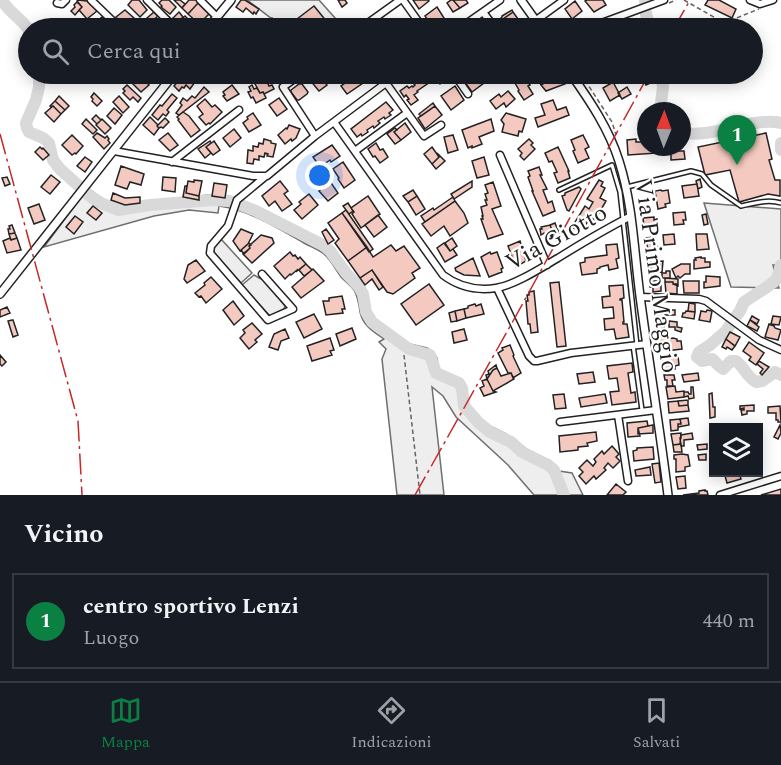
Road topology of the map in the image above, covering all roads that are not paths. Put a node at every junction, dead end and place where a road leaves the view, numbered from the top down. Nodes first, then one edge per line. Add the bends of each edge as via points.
1 (66, 0) edge
2 (92, 0) edge
3 (147, 0) edge
4 (201, 0) edge
5 (231, 0) edge
6 (401, 0) edge
7 (500, 0) edge
8 (521, 0) edge
9 (564, 0) edge
10 (750, 0) edge
11 (773, 0) edge
12 (660, 1) edge
13 (57, 3) dead end
14 (483, 12) junction
15 (217, 17) joint
16 (110, 18) edge
17 (165, 18) edge
18 (376, 18) edge
19 (415, 18) edge
20 (474, 18) edge
21 (488, 18) edge
22 (533, 18) edge
23 (539, 18) edge
24 (614, 18) edge
25 (162, 84) edge
26 (287, 84) edge
27 (385, 84) edge
28 (387, 84) edge
29 (461, 84) edge
30 (579, 84) edge
31 (468, 94) dead end
32 (239, 110) dead end
33 (407, 112) junction
34 (334, 122) junction
35 (441, 125) dead end
36 (315, 136) junction
37 (114, 151) junction
38 (355, 151) junction
39 (500, 155) dead end
40 (172, 162) junction
41 (267, 176) junction
42 (626, 187) junction
43 (559, 190) dead end
44 (781, 203) edge
45 (631, 216) junction
46 (623, 220) junction
47 (547, 265) junction
48 (262, 274) dead end
49 (497, 288) junction
50 (0, 294) edge
51 (640, 297) junction
52 (647, 344) junction
53 (635, 345) junction
54 (781, 350) edge
55 (656, 410) junction
56 (642, 412) junction
57 (618, 415) junction
58 (560, 422) dead end
59 (781, 476) edge
60 (628, 481) dead end
61 (668, 495) edge
62 (720, 495) edge

1 - 13 street
2 - 16 street
3 - 17 street
4 - 15 street
5 - 15 street
6 - 18 street
6 - 19 street
7 - 14 street
8 - 22 street
9 - 23 street
10 - 11 street via 760,4
12 - 24 street
14 - 20 street
14 - 21 street
25 - 37 street
26 - 36 street via 283,87
27 - 34 street
28 - 33 street
29 - 31 street
30 - 42 street, Via Primo Maggio via 602,120
32 - 40 street
33 - 35 street via 424,136
33 - 38 street
34 - 36 street
34 - 38 street
36 - 41 street
37 - 40 street
37 - 50 street
38 - 49 street via 443,275 471,289
39 - 47 street
40 - 41 street
41 - 48 street via 237,200 228,226 211,246 210,253 268,320 293,309
42 - 44 lane via 691,171 702,174 741,206
42 - 45 street, Via Primo Maggio
43 - 46 lane via 612,165
45 - 46 street, Via Giotto
45 - 51 street, Via Primo Maggio
46 - 47 street, Via Giotto
46 - 53 lane
47 - 49 street, Via Giotto
49 - 53 street via 534,361
51 - 52 street, Via Primo Maggio
51 - 54 street via 706,301 759,340
52 - 53 street
52 - 55 street, Via Primo Maggio
53 - 56 lane
55 - 56 street
55 - 61 street, Via Primo Maggio
56 - 57 street
57 - 58 street
57 - 60 street
59 - 62 street

